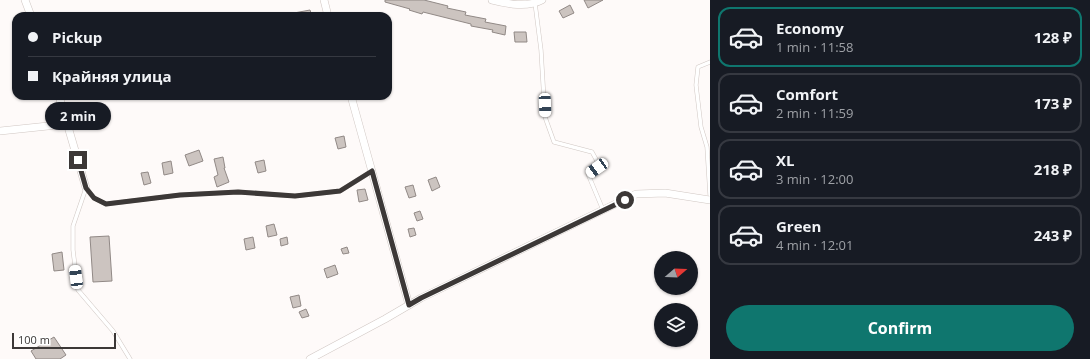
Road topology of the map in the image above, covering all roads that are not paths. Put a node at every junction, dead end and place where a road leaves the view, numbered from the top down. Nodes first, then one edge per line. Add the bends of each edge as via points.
1 (25, 0) edge
2 (324, 0) edge
3 (492, 0) edge
4 (539, 2) edge
5 (30, 12) edge
6 (327, 12) edge
7 (710, 62) edge
8 (60, 100) edge
9 (352, 100) edge
10 (67, 124) junction
11 (0, 131) edge
12 (372, 171) junction
13 (86, 188) junction
14 (710, 195) edge
15 (710, 200) edge
16 (603, 210) junction
17 (409, 305) junction
18 (130, 359) edge
19 (310, 359) edge

1 - 5 street
2 - 6 street
3 - 4 street via 510,5
4 - 16 lane via 545,117 554,142 592,152 597,160 597,168 588,174
7 - 14 lane via 698,68 696,85 700,127 707,147
8 - 10 street
9 - 12 street
10 - 11 street
10 - 13 street
12 - 13 lane via 340,191 295,196 238,192 180,195 106,204 94,198
12 - 17 street
13 - 18 lane via 73,226 78,290 113,331
15 - 16 street via 665,193 636,194
16 - 17 street
17 - 19 street

